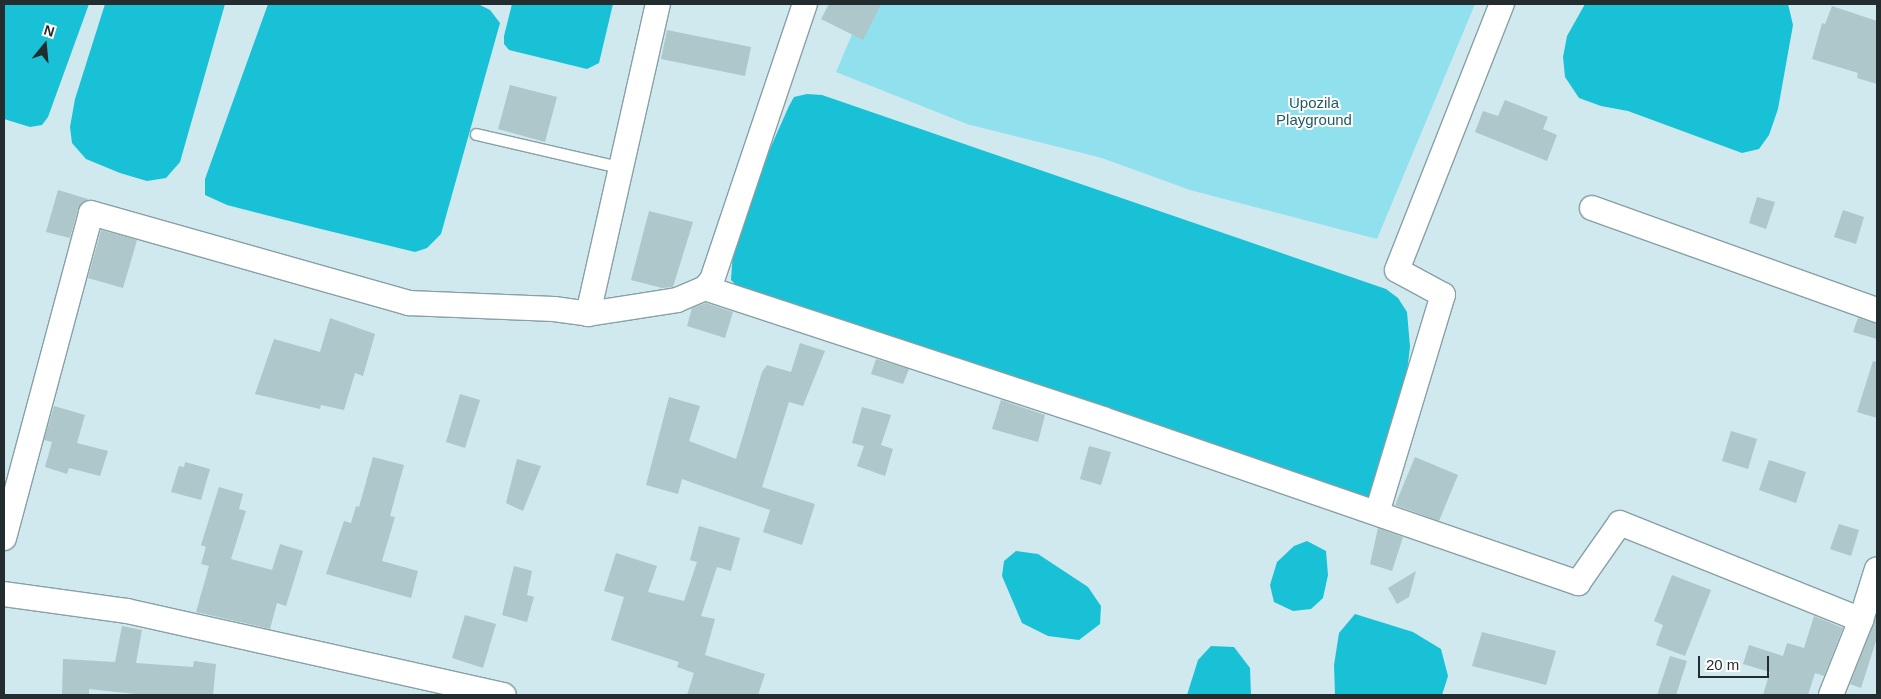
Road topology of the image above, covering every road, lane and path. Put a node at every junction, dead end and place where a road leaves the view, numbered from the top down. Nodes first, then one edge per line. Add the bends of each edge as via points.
1 (658, 4) edge
2 (804, 4) edge
3 (1502, 4) edge
4 (476, 134) dead end
5 (619, 167) junction
6 (1592, 208) dead end
7 (705, 288) junction
8 (1877, 310) edge
9 (588, 314) junction
10 (1377, 513) junction
11 (4, 538) edge
12 (1877, 569) edge
13 (4, 594) edge
14 (1861, 620) junction
15 (504, 695) edge
16 (1831, 695) edge

1 - 5 street
2 - 7 street via 712,280
3 - 10 street via 1397,270 1443,294
4 - 5 lane
5 - 9 street
6 - 8 street
7 - 9 street via 677,300
7 - 10 street
9 - 11 street via 554,309 408,303 91,212
10 - 14 street via 1578,583 1620,523
12 - 14 street
13 - 15 street via 127,611
14 - 16 street

